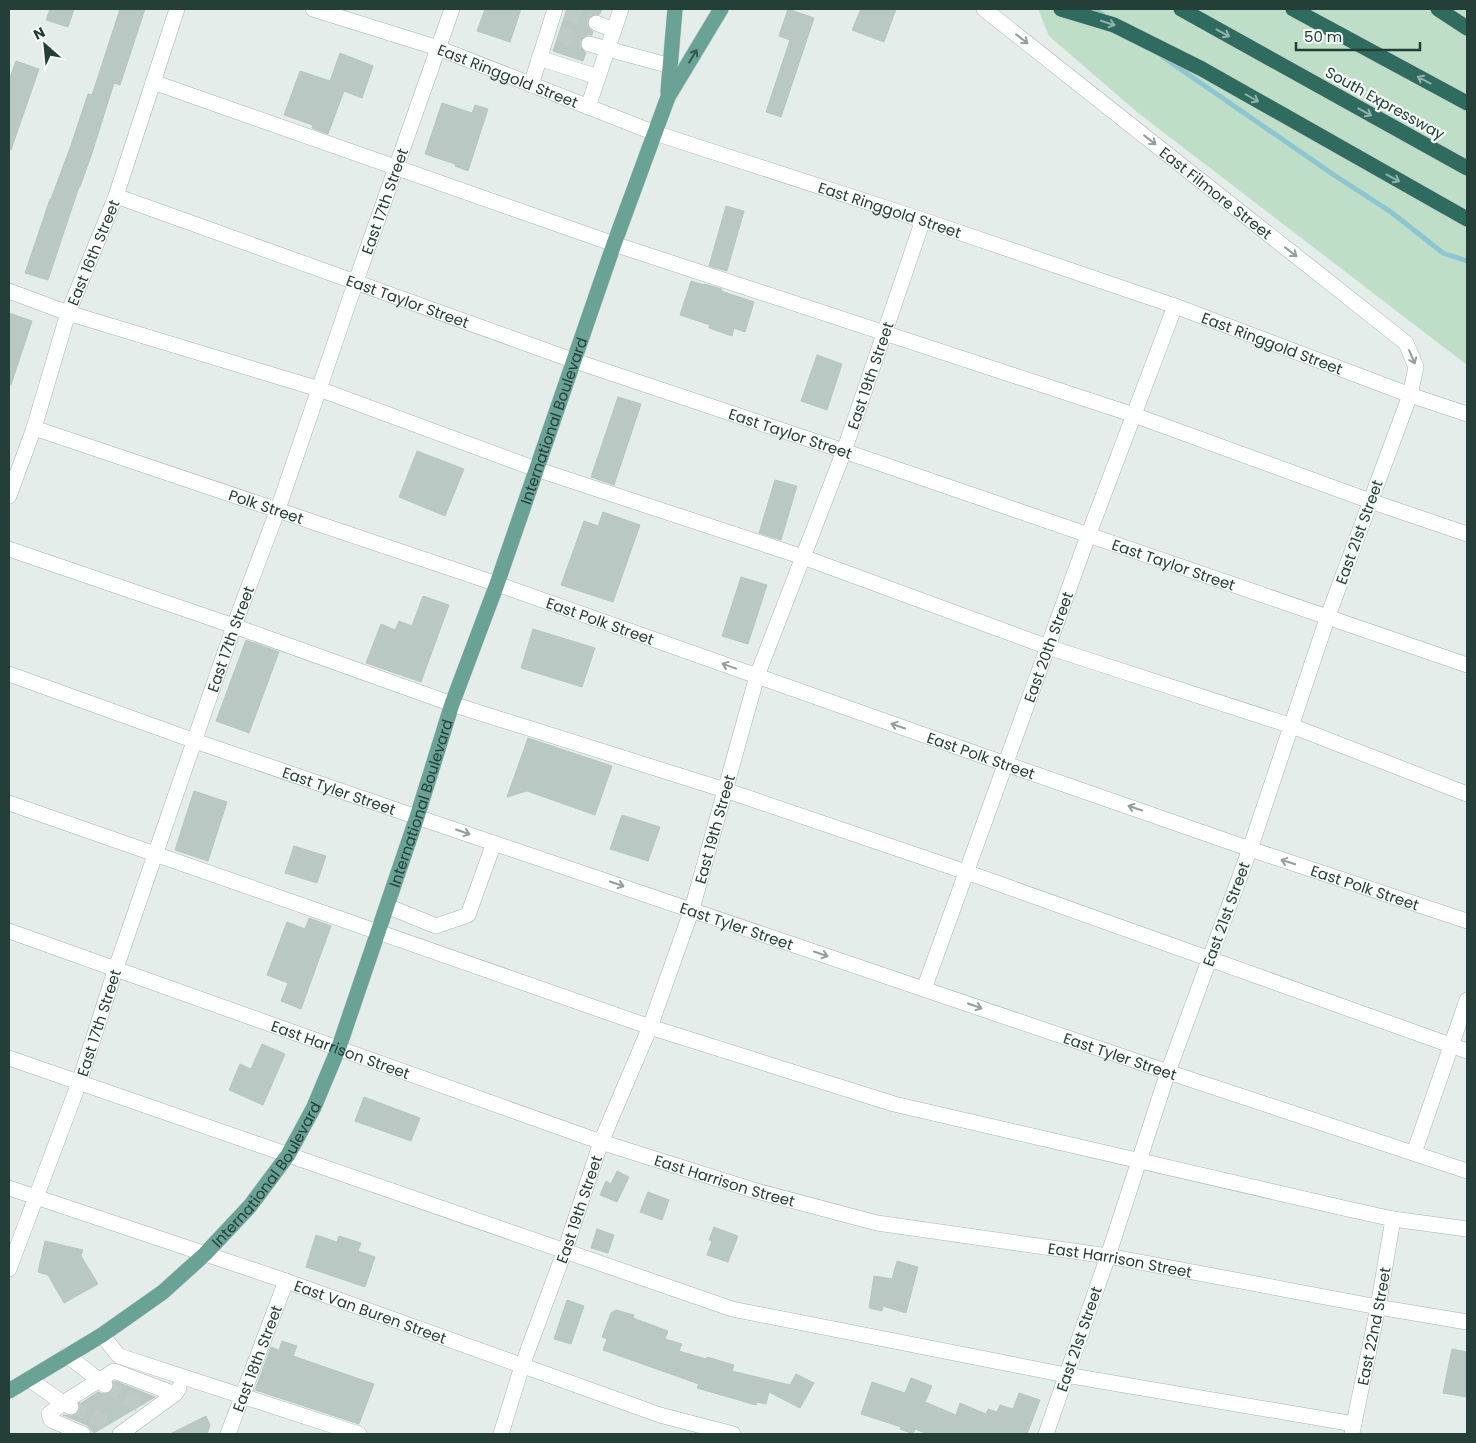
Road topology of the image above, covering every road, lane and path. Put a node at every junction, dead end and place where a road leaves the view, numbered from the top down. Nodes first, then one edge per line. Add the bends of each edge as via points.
1 (177, 9) edge
2 (313, 9) edge
3 (452, 9) edge
4 (621, 9) edge
5 (675, 9) edge
6 (721, 9) edge
7 (984, 9) edge
8 (1061, 9) edge
9 (1181, 9) edge
10 (1293, 9) edge
11 (1438, 9) edge
12 (559, 10) edge
13 (596, 23) tunnel mouth
14 (1467, 28) edge
15 (614, 30) junction
16 (589, 44) tunnel mouth
17 (438, 48) junction
18 (607, 49) junction
19 (540, 58) junction
20 (671, 66) junction
21 (598, 77) junction
22 (153, 82) junction
23 (531, 85) junction
24 (668, 98) junction
25 (1467, 103) edge
26 (588, 107) junction
27 (655, 133) junction
28 (396, 167) junction
29 (1467, 168) edge
30 (116, 196) junction
31 (1467, 219) edge
32 (923, 220) junction
33 (614, 244) junction
34 (356, 281) junction
35 (9, 291) edge
36 (1175, 306) junction
37 (68, 313) junction
38 (884, 333) junction
39 (575, 361) junction
40 (319, 388) junction
41 (1410, 395) junction
42 (1467, 414) edge
43 (1134, 415) junction
44 (34, 428) junction
45 (844, 451) junction
46 (536, 469) junction
47 (9, 496) edge
48 (1370, 501) junction
49 (278, 509) junction
50 (1467, 534) edge
51 (1088, 536) junction
52 (9, 549) edge
53 (803, 557) junction
54 (497, 584) junction
55 (1328, 616) junction
56 (234, 626) junction
57 (1048, 647) junction
58 (1467, 666) edge
59 (9, 674) edge
60 (757, 676) junction
61 (452, 704) junction
62 (1292, 726) junction
63 (195, 741) junction
64 (1006, 764) junction
65 (725, 790) junction
66 (1467, 794) edge
67 (9, 803) edge
68 (417, 817) junction
69 (494, 843) junction
70 (1250, 849) junction
71 (155, 854) junction
72 (966, 872) junction
73 (387, 906) junction
74 (692, 910) junction
75 (1467, 921) edge
76 (9, 931) edge
77 (378, 932) junction
78 (1210, 958) junction
79 (116, 968) junction
80 (924, 989) junction
81 (1467, 1000) edge
82 (650, 1027) junction
83 (1451, 1046) junction
84 (338, 1047) junction
85 (1467, 1051) edge
86 (9, 1058) edge
87 (1168, 1072) junction
88 (79, 1083) junction
89 (601, 1142) junction
90 (1414, 1153) junction
91 (288, 1155) junction
92 (1139, 1161) junction
93 (1467, 1171) edge
94 (9, 1188) edge
95 (35, 1198) junction
96 (1393, 1219) junction
97 (1467, 1229) edge
98 (565, 1250) junction
99 (205, 1254) junction
100 (1108, 1256) junction
101 (9, 1269) edge
102 (286, 1281) junction
103 (1378, 1307) junction
104 (1467, 1322) edge
105 (102, 1335) junction
106 (67, 1355) junction
107 (522, 1366) junction
108 (1066, 1375) junction
109 (29, 1379) junction
110 (186, 1379) junction
111 (102, 1383) junction
112 (9, 1391) edge
113 (175, 1394) junction
114 (242, 1397) junction
115 (67, 1405) junction
116 (118, 1429) edge
117 (1353, 1429) edge
118 (83, 1434) edge
119 (228, 1434) edge
120 (359, 1434) edge
121 (501, 1434) edge
122 (733, 1434) edge
123 (1046, 1434) edge

1 - 22 street, East 16th Street
2 - 17 street, East Ringgold Street
3 - 17 street, East 17th Street
4 - 15 street
5 - 20 main road, International Boulevard
24 -> 6 main road, International Boulevard
7 -> 41 street, East Filmore Street via 1406,343 1416,367
8 -> 31 highway via 1114,25 1202,69
9 -> 29 highway, South Expressway
25 -> 10 highway
11 - 14 highway
12 - 19 street via 553,33
13 - 15 street
15 - 18 street
16 - 18 street
17 - 23 street, East Ringgold Street
17 - 28 street, East 17th Street
18 - 20 street
18 - 21 street
19 - 21 street
19 - 23 street
20 - 24 main road, International Boulevard
21 - 26 street
22 - 28 street
22 - 30 street, East 16th Street
23 - 26 street, East Ringgold Street
24 - 27 main road, International Boulevard
26 - 27 street, East Ringgold Street
27 - 32 street, East Ringgold Street
27 - 33 main road, International Boulevard
28 - 33 street
28 - 34 street, East 17th Street
30 - 34 street, East Taylor Street
30 - 37 street, East 16th Street
32 - 36 street, East Ringgold Street
32 - 38 street, East 19th Street
33 - 38 street
33 - 39 main road, International Boulevard
34 - 39 street, East Taylor Street
34 - 40 street, East 17th Street
35 - 37 street
36 - 41 street, East Ringgold Street
36 - 43 street, East 20th Street
37 - 40 street
37 - 44 street, East 16th Street
38 - 43 street
38 - 45 street, East 19th Street
39 - 45 street, East Taylor Street
39 - 46 main road, International Boulevard
40 - 46 street
40 - 49 street, East 17th Street
41 - 42 street, East Ringgold Street
41 - 48 street, East 21st Street
43 - 48 street
43 - 51 street, East 20th Street
44 - 47 street, East 16th Street
44 - 49 street, Polk Street
45 - 51 street, East Taylor Street
45 - 53 street, East 19th Street
46 - 53 street
46 - 54 main road, International Boulevard
48 - 50 street
48 - 55 street, East 21st Street
49 - 54 street, Polk Street
49 - 56 street, East 17th Street
51 - 55 street, East Taylor Street
51 - 57 street, East 20th Street
52 - 56 street
53 - 57 street
53 - 60 street, East 19th Street
60 -> 54 street, East Polk Street
54 - 61 main road, International Boulevard
55 - 58 street, East Taylor Street
55 - 62 street, East 21st Street
56 - 61 street
56 - 63 street, East 17th Street
57 - 62 street
57 - 64 street, East 20th Street
59 - 63 street, East Tyler Street
64 -> 60 street, East Polk Street
60 - 65 street, East 19th Street
61 - 65 street
61 - 68 main road, International Boulevard
62 - 66 street
62 - 70 street, East 21st Street
63 - 68 street, East Tyler Street
63 - 71 street, East 17th Street
70 -> 64 street, East Polk Street
64 - 72 street, East 20th Street
65 - 72 street
65 - 74 street, East 19th Street
67 - 71 street
68 -> 69 street, East Tyler Street
68 - 73 main road, International Boulevard
69 - 73 street via 468,914 436,926
69 -> 74 street, East Tyler Street
75 -> 70 street, East Polk Street
70 - 78 street, East 21st Street
71 - 77 street
71 - 79 street, East 17th Street
72 - 78 street
72 - 80 street, East 20th Street
73 - 77 main road, International Boulevard
74 -> 80 street, East Tyler Street
74 - 82 street, East 19th Street
76 - 79 street, East Harrison Street
77 - 82 street
77 - 84 main road, International Boulevard
78 - 83 street
78 - 87 street, East 21st Street
79 - 84 street, East Harrison Street
79 - 88 street, East 17th Street
80 -> 87 street, East Tyler Street
81 - 83 street
82 - 89 street, East 19th Street
82 - 92 street via 894,1104
83 - 85 street
83 - 90 street
84 - 89 street, East Harrison Street
84 - 91 main road, International Boulevard via 314,1107
86 - 88 street
87 - 90 street, East Tyler Street
87 - 92 street, East 21st Street
88 - 91 street
88 - 95 street, East 17th Street
89 - 98 street, East 19th Street
89 - 100 street, East Harrison Street via 753,1190 878,1222
90 - 93 street, East Tyler Street
91 - 98 street
91 - 99 main road, International Boulevard via 250,1206
92 - 96 street
92 - 100 street, East 21st Street
94 - 95 street, East Van Buren Street
95 - 99 street, East Van Buren Street
95 - 101 street, East 17th Street
96 - 97 street
96 - 103 street, East 22nd Street
98 - 107 street, East 19th Street
98 - 108 street via 732,1309
99 - 102 street, East Van Buren Street
99 - 105 main road, International Boulevard via 164,1292
100 - 103 street, East Harrison Street
100 - 108 street, East 21st Street
102 - 107 street, East Van Buren Street
102 - 114 street, East 18th Street
103 - 104 street, East Harrison Street
103 - 117 street, East 22nd Street
105 - 106 main road, International Boulevard
105 - 110 street via 119,1356
106 - 109 main road, International Boulevard
106 - 111 street
107 - 121 street, East 19th Street
107 - 122 street, East Van Buren Street via 660,1415
108 - 117 street
108 - 123 street, East 21st Street
109 - 112 main road, International Boulevard
109 - 115 street
110 - 113 street
110 - 114 street
111 - 113 street via 114,1371
111 - 115 street
113 - 116 street via 146,1408
114 - 119 street, East 18th Street
114 - 120 street
115 - 118 street via 49,1414 51,1420

